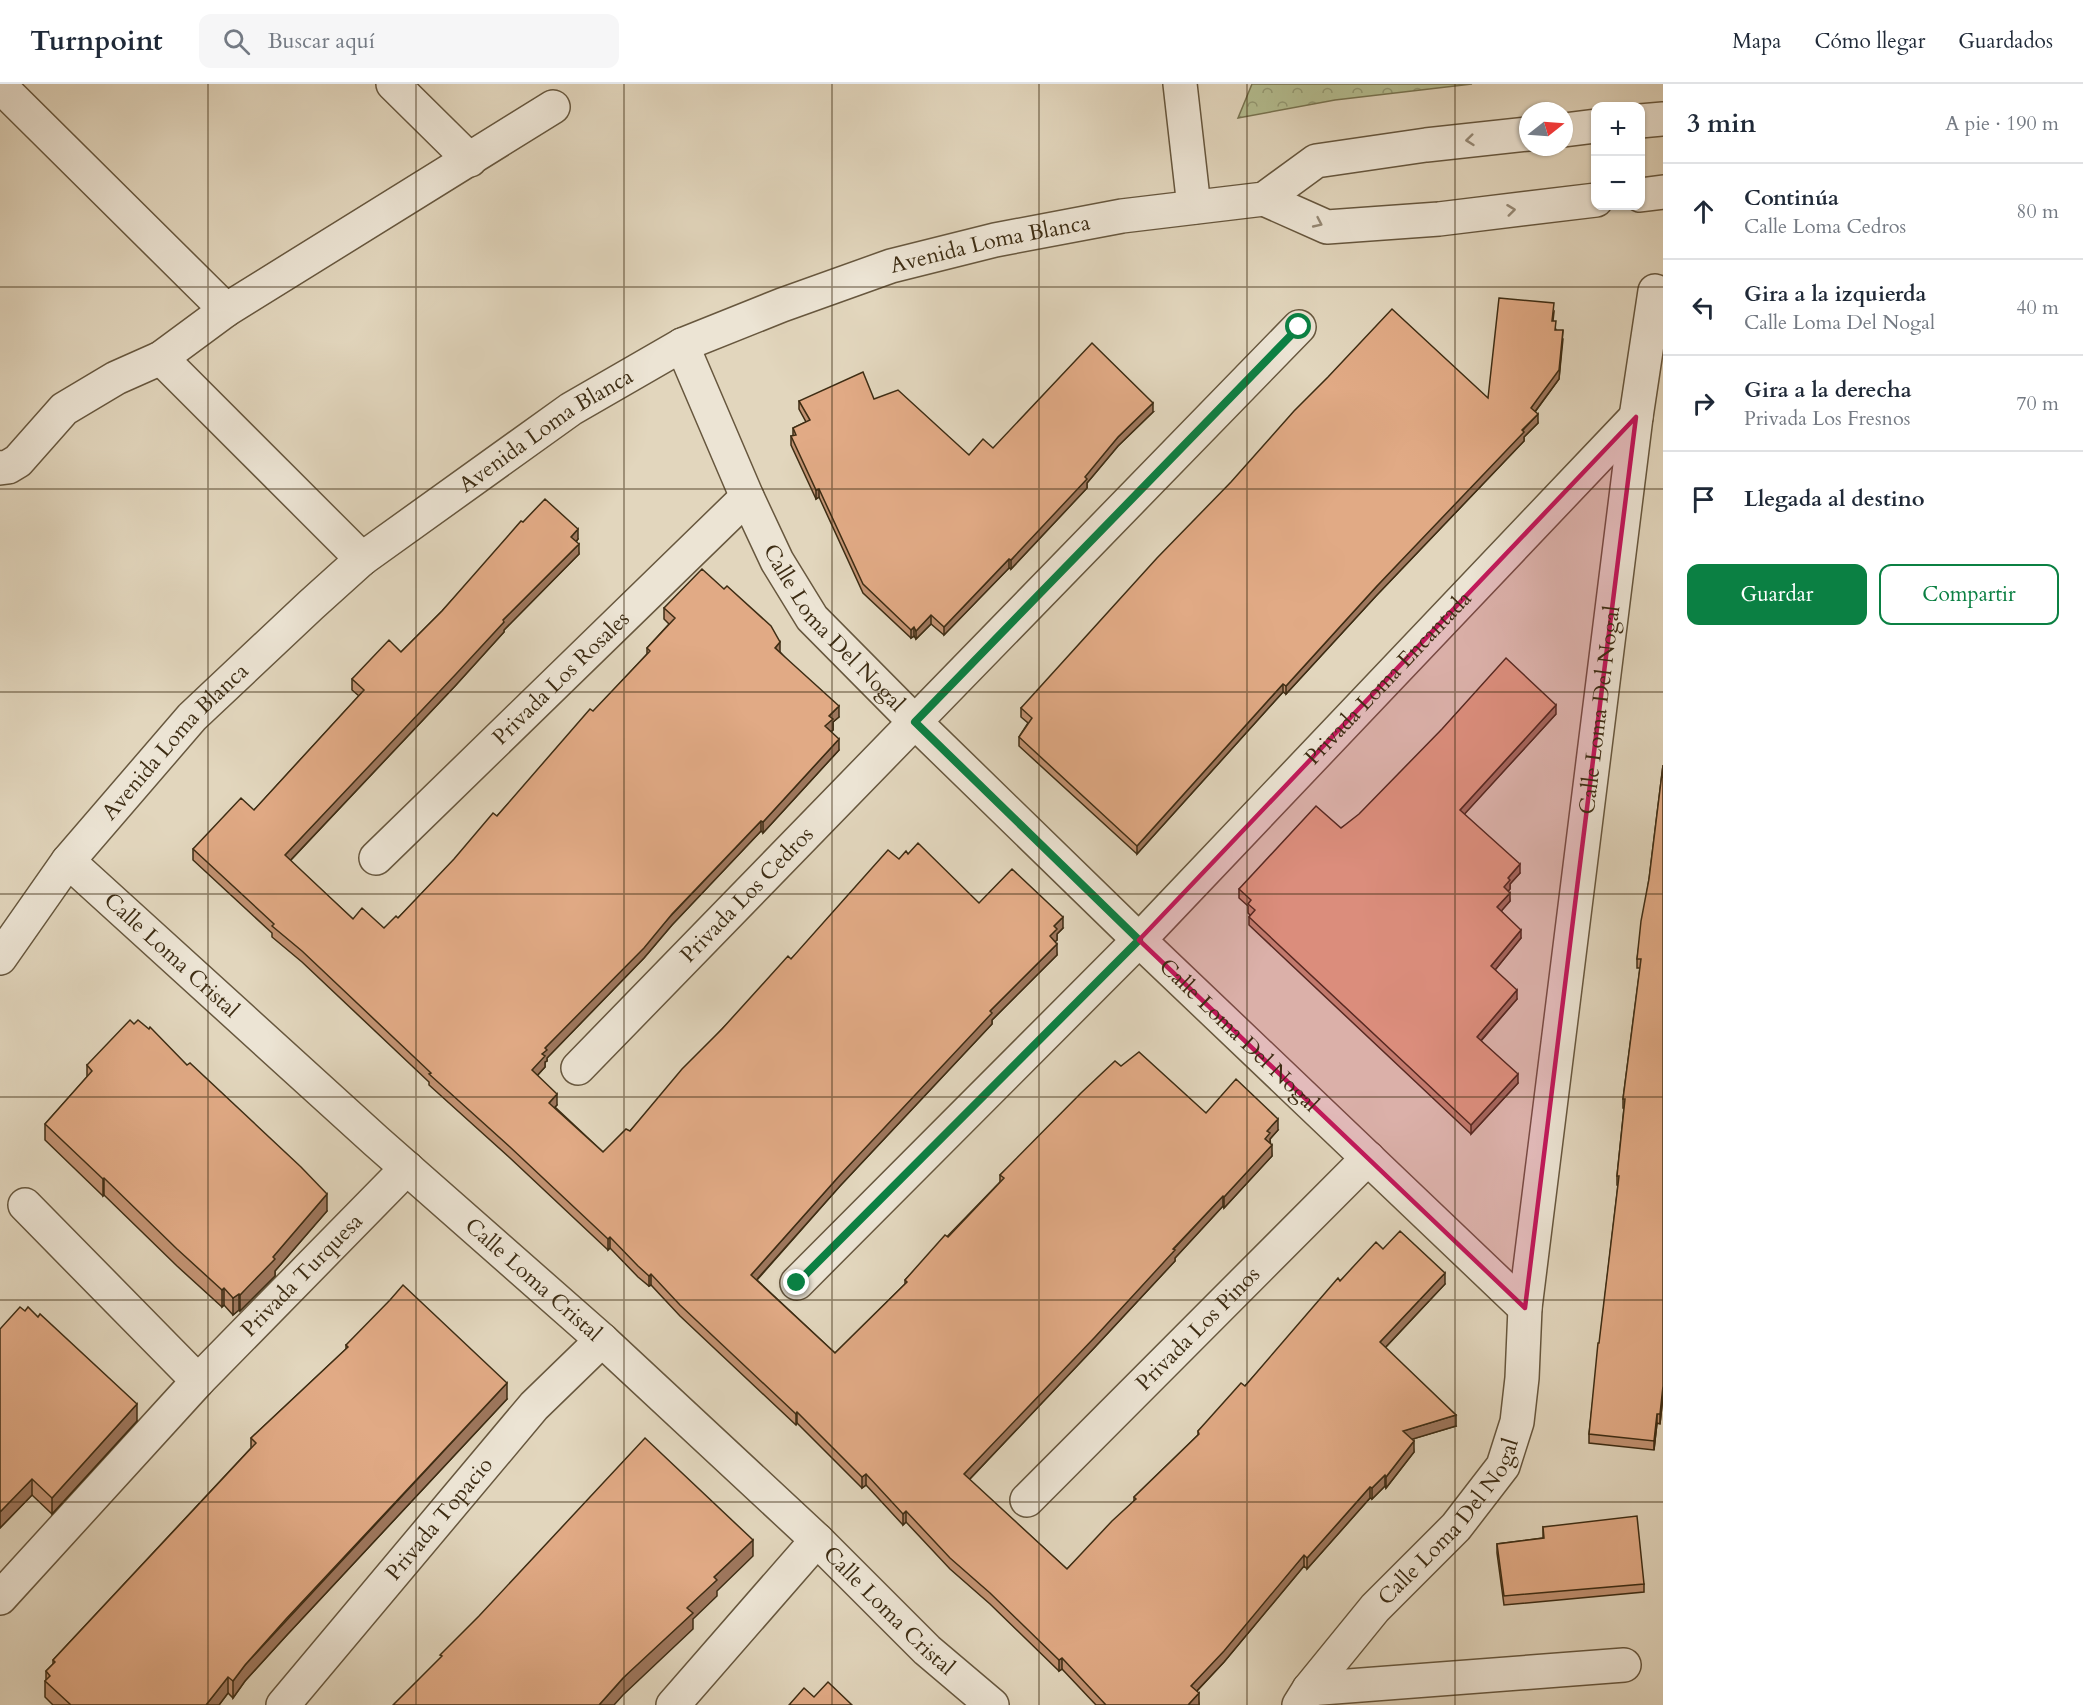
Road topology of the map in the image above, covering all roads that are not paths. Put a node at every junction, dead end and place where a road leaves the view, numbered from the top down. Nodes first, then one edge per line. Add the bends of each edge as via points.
1 (393, 84) edge
2 (1180, 84) edge
3 (0, 87) edge
4 (553, 108) dead end
5 (1663, 119) edge
6 (1645, 121) edge
7 (1591, 127) edge
8 (1573, 129) edge
9 (1519, 135) edge
10 (470, 160) junction
11 (1663, 192) edge
12 (1645, 194) edge
13 (1264, 199) junction
14 (1591, 201) edge
15 (1194, 207) junction
16 (1655, 291) dead end
17 (226, 310) junction
18 (1299, 327) dead end
19 (682, 345) junction
20 (161, 357) junction
21 (1636, 417) junction
22 (0, 468) edge
23 (747, 497) junction
24 (362, 559) junction
25 (915, 722) junction
26 (376, 858) dead end
27 (69, 861) junction
28 (1139, 940) junction
29 (0, 958) edge
30 (578, 1068) dead end
31 (1368, 1158) junction
32 (407, 1168) junction
33 (25, 1205) dead end
34 (797, 1283) dead end
35 (1525, 1308) junction
36 (602, 1340) junction
37 (198, 1381) junction
38 (1027, 1500) dead end
39 (818, 1540) junction
40 (0, 1598) edge
41 (1624, 1665) dead end
42 (1304, 1697) edge
43 (283, 1705) edge
44 (673, 1705) edge
45 (992, 1705) edge

1 - 10 street
2 - 15 street
3 - 17 street
4 - 10 street
5 - 6 street
7 - 8 street
9 -> 13 street via 1316,160
10 - 17 street
11 - 12 street
13 -> 14 street via 1327,227 1439,219
13 - 15 street, Avenida Loma Blanca
15 - 19 street, Avenida Loma Blanca via 1041,231 891,266
16 - 21 street, Calle Loma Del Nogal
17 - 20 street
18 - 25 street, Privada Los Cedros
19 - 23 street, Calle Loma Del Nogal
19 - 24 street, Avenida Loma Blanca via 571,409
20 - 22 street via 64,409 18,461
20 - 24 street
21 - 28 street, Privada Loma Encantada
21 - 35 street, Calle Loma Del Nogal
23 - 25 street, Calle Loma Del Nogal via 777,561 812,618
23 - 26 street, Privada Los Rosales
24 - 27 street, Avenida Loma Blanca via 192,717
25 - 28 street, Calle Loma Del Nogal
25 - 30 street, Privada Los Cedros
27 - 29 street, Avenida Loma Blanca
27 - 32 street, Calle Loma Cristal
28 - 31 street, Calle Loma Del Nogal
28 - 34 street, Privada Loma Encantada
31 - 35 street, Calle Loma Del Nogal
31 - 38 street, Privada Los Pinos
32 - 36 street, Calle Loma Cristal
32 - 37 street, Privada Turquesa
33 - 37 street
35 - 42 street, Calle Loma Del Nogal via 1517,1422 1503,1466 1456,1527 1375,1608
36 - 39 street, Calle Loma Cristal
36 - 43 street, Privada Topacio via 534,1406
37 - 40 street, Privada Turquesa
39 - 44 street
39 - 45 street, Calle Loma Cristal via 927,1650
41 - 42 street

